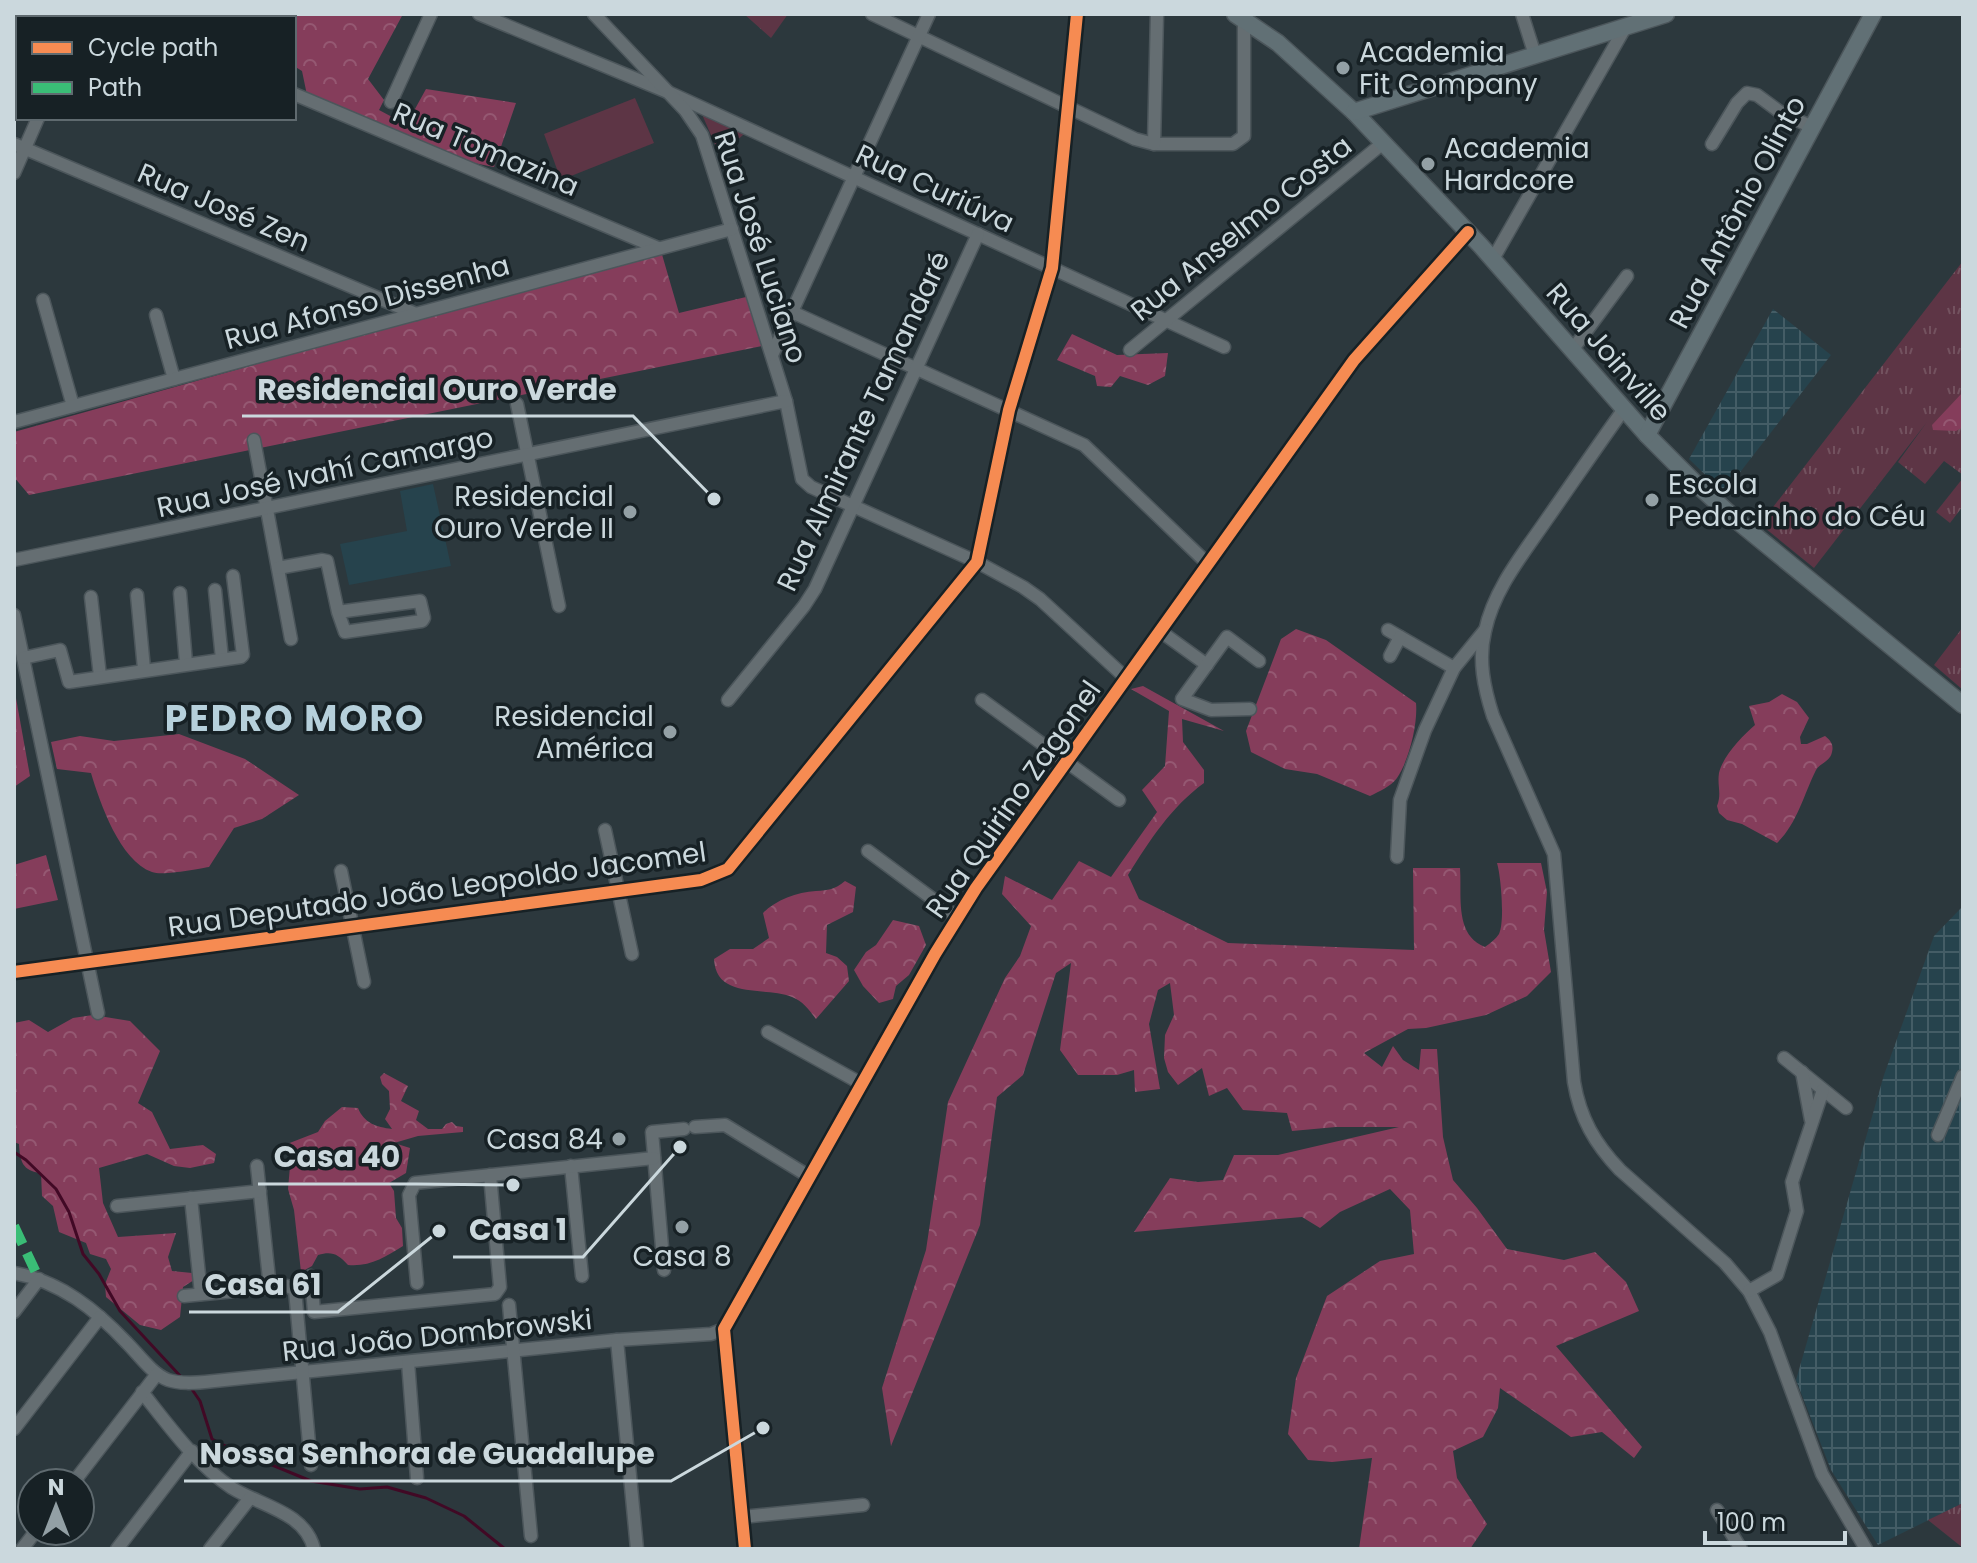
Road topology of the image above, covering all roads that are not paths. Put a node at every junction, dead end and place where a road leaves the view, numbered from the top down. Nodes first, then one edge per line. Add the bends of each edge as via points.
1 (431, 14) edge
2 (479, 14) edge
3 (594, 14) edge
4 (872, 14) edge
5 (929, 14) edge
6 (1077, 14) edge
7 (1157, 14) edge
8 (1522, 14) edge
9 (1666, 14) edge
10 (1873, 14) edge
11 (1240, 17) edge
12 (1626, 26) junction
13 (919, 36) junction
14 (1535, 55) junction
15 (670, 93) junction
16 (296, 95) edge
17 (391, 102) dead end
18 (1068, 107) junction
19 (1354, 112) junction
20 (37, 120) edge
21 (1812, 127) junction
22 (1383, 143) junction
23 (1154, 144) junction
24 (1712, 144) dead end
25 (19, 146) edge
26 (14, 173) edge
27 (854, 177) junction
28 (732, 229) junction
29 (1468, 232) junction
30 (978, 234) junction
31 (658, 248) junction
32 (1493, 259) junction
33 (1052, 268) junction
34 (1627, 276) dead end
35 (43, 300) dead end
36 (792, 312) junction
37 (416, 314) junction
38 (156, 315) dead end
39 (1167, 321) junction
40 (1224, 347) dead end
41 (1573, 349) junction
42 (1130, 350) dead end
43 (772, 355) junction
44 (916, 368) junction
45 (174, 379) junction
46 (786, 401) junction
47 (517, 404) dead end
48 (73, 406) junction
49 (1624, 409) junction
50 (1009, 410) junction
51 (14, 422) edge
52 (1647, 435) junction
53 (254, 440) dead end
54 (528, 455) junction
55 (853, 506) junction
56 (267, 508) junction
57 (14, 560) edge
58 (977, 562) junction
59 (1208, 564) junction
60 (278, 568) junction
61 (233, 576) dead end
62 (215, 590) dead end
63 (180, 593) dead end
64 (137, 595) dead end
65 (91, 597) dead end
66 (559, 606) dead end
67 (338, 612) junction
68 (14, 615) edge
69 (1485, 630) junction
70 (1160, 631) junction
71 (291, 639) dead end
72 (1390, 656) dead end
73 (23, 658) junction
74 (222, 659) junction
75 (1259, 661) dead end
76 (186, 663) junction
77 (1207, 665) junction
78 (1454, 668) junction
79 (144, 669) junction
80 (100, 676) junction
81 (1127, 679) junction
82 (728, 700) dead end
83 (982, 700) dead end
84 (1963, 705) edge
85 (1250, 709) dead end
86 (1067, 762) junction
87 (1119, 800) dead end
88 (605, 830) dead end
89 (868, 851) dead end
90 (1397, 857) dead end
91 (341, 871) dead end
92 (618, 891) junction
93 (957, 917) junction
94 (353, 926) junction
95 (632, 954) dead end
96 (88, 962) junction
97 (14, 972) edge
98 (364, 982) dead end
99 (98, 1013) dead end
100 (768, 1032) dead end
101 (1784, 1058) dead end
102 (1802, 1072) junction
103 (1963, 1076) edge
104 (862, 1084) junction
105 (1823, 1090) junction
106 (1846, 1108) dead end
107 (1812, 1123) junction
108 (1938, 1135) dead end
109 (654, 1158) junction
110 (257, 1166) dead end
111 (571, 1166) junction
112 (490, 1175) junction
113 (810, 1177) junction
114 (260, 1191) junction
115 (191, 1198) junction
116 (117, 1206) dead end
117 (664, 1270) dead end
118 (14, 1273) edge
119 (311, 1276) dead end
120 (582, 1276) dead end
121 (39, 1279) junction
122 (417, 1283) dead end
123 (270, 1288) junction
124 (1749, 1291) junction
125 (377, 1293) dead end
126 (201, 1294) junction
127 (184, 1296) dead end
128 (509, 1305) dead end
129 (378, 1306) junction
130 (14, 1312) edge
131 (100, 1317) junction
132 (724, 1329) junction
133 (617, 1340) junction
134 (513, 1351) junction
135 (408, 1362) junction
136 (301, 1373) junction
137 (157, 1374) junction
138 (142, 1392) junction
139 (14, 1429) edge
140 (192, 1451) junction
141 (311, 1465) dead end
142 (85, 1467) edge
143 (417, 1478) dead end
144 (250, 1498) junction
145 (863, 1505) dead end
146 (1717, 1510) dead end
147 (742, 1517) junction
148 (531, 1536) dead end
149 (310, 1546) edge
150 (117, 1549) edge
151 (210, 1549) edge
152 (637, 1549) edge
153 (745, 1549) edge
154 (1741, 1549) edge
155 (1866, 1549) edge

1 - 17 street
2 - 15 street, Rua Curiúva
3 - 15 street, Rua José Luciano
4 - 13 street
5 - 13 street
6 - 18 street, Rua Deputado João Leopoldo Jacomel
7 - 23 street
8 - 14 street
9 - 12 main road
10 - 21 main road, Rua Antônio Olinto
11 - 19 main road, Rua Joinville via 1278,43
11 - 23 street via 1244,136 1233,144
12 - 14 main road
12 - 32 street
13 - 18 street
13 - 27 street
14 - 19 main road
15 - 27 street, Rua Curiúva
15 - 28 street, Rua José Luciano via 702,135
16 - 31 street, Rua Tomazina
18 - 23 street
18 - 33 street, Rua Deputado João Leopoldo Jacomel
19 - 22 main road, Rua Joinville
20 - 25 street
21 - 24 street via 1747,93
21 - 52 main road, Rua Antônio Olinto
22 - 29 main road, Rua Joinville
22 - 39 street, Rua Anselmo Costa
25 - 26 street
25 - 37 street, Rua José Zen
27 - 30 street, Rua Curiúva
27 - 36 street
28 - 31 street, Rua Afonso Dissenha
28 - 43 street, Rua José Luciano
29 - 32 main road, Rua Joinville
29 - 59 street, Rua Quirino Zagonel via 1354,360
30 - 33 street, Rua Curiúva
30 - 44 street, Rua Almirante Tamandaré
31 - 37 street, Rua Afonso Dissenha
32 - 41 main road, Rua Joinville
33 - 39 street, Rua Curiúva
33 - 50 street, Rua Deputado João Leopoldo Jacomel
34 - 41 street
35 - 48 street
36 - 43 street
36 - 44 street
37 - 45 street, Rua Afonso Dissenha
38 - 45 street
39 - 40 street, Rua Curiúva
39 - 42 street, Rua Anselmo Costa
41 - 49 main road, Rua Joinville
43 - 46 street, Rua José Luciano
44 - 50 street
44 - 55 street, Rua Almirante Tamandaré
45 - 48 street, Rua Afonso Dissenha
46 - 54 street, Rua José Ivahí Camargo
46 - 55 street, Rua José Luciano via 805,483
47 - 54 street
48 - 51 street, Rua Afonso Dissenha
49 - 52 main road, Rua Joinville
49 - 69 street via 1505,581
50 - 58 street, Rua Deputado João Leopoldo Jacomel
50 - 59 street via 1094,453
52 - 84 main road, Rua Joinville via 1741,524
53 - 56 street
54 - 56 street, Rua José Ivahí Camargo
54 - 66 street
55 - 58 street
55 - 82 street, Rua Almirante Tamandaré via 810,599
56 - 57 street, Rua José Ivahí Camargo
56 - 60 street
58 - 81 street via 1032,593
58 - 92 street, Rua Deputado João Leopoldo Jacomel via 728,869 701,880
59 - 70 street, Rua Quirino Zagonel
60 - 67 street via 325,560
60 - 71 street
61 - 74 street via 243,655
62 - 74 street
63 - 76 street
64 - 79 street
65 - 80 street
67 - 67 street via 420,601 424,618 345,632
68 - 73 street
69 - 78 street
69 - 124 street via 1482,663 1490,706 1554,854 1574,1082 1582,1114 1605,1155
70 - 77 street
70 - 81 street, Rua Quirino Zagonel
72 - 78 street via 1394,633
73 - 80 street via 60,650 68,682
73 - 96 street
74 - 76 street
75 - 77 street via 1227,637
76 - 79 street
77 - 85 street via 1182,699 1211,710
78 - 90 street via 1402,792
79 - 80 street
81 - 86 street, Rua Quirino Zagonel
83 - 86 street
86 - 87 street
86 - 93 street, Rua Quirino Zagonel
88 - 92 street
89 - 93 street
91 - 94 street
92 - 94 street, Rua Deputado João Leopoldo Jacomel
92 - 95 street
93 - 104 street, Rua Quirino Zagonel
94 - 96 street, Rua Deputado João Leopoldo Jacomel
94 - 98 street
96 - 97 street, Rua Deputado João Leopoldo Jacomel
96 - 99 street
100 - 104 street
101 - 102 street
102 - 105 street
102 - 107 street
103 - 108 street
104 - 113 street, Rua Quirino Zagonel
105 - 106 street
105 - 107 street
107 - 124 street via 1792,1182 1797,1211 1777,1275
109 - 111 street
109 - 113 street via 652,1132 725,1125
109 - 117 street
110 - 114 street
111 - 112 street
111 - 120 street
112 - 122 street via 411,1186
112 - 129 street via 497,1292
113 - 132 street, Rua Quirino Zagonel
114 - 115 street
114 - 123 street
115 - 116 street
115 - 126 street
118 - 121 street
119 - 129 street via 314,1312
121 - 130 street
121 - 131 street
123 - 126 street
123 - 136 street via 292,1287 297,1300
124 - 155 street via 1764,1317 1822,1474
125 - 129 street
126 - 127 street
128 - 134 street
131 - 137 street
131 - 139 street
132 - 133 street, Rua João Dombrowski
132 - 147 street
133 - 134 street, Rua João Dombrowski
133 - 152 street
134 - 135 street, Rua João Dombrowski
134 - 148 street
135 - 136 street, Rua João Dombrowski
135 - 143 street
136 - 137 street, Rua João Dombrowski via 197,1383
136 - 141 street
137 - 138 street
138 - 140 street
138 - 142 street
140 - 144 street
140 - 150 street
144 - 149 street via 304,1526
144 - 151 street
145 - 147 street
146 - 154 street
147 - 153 street

